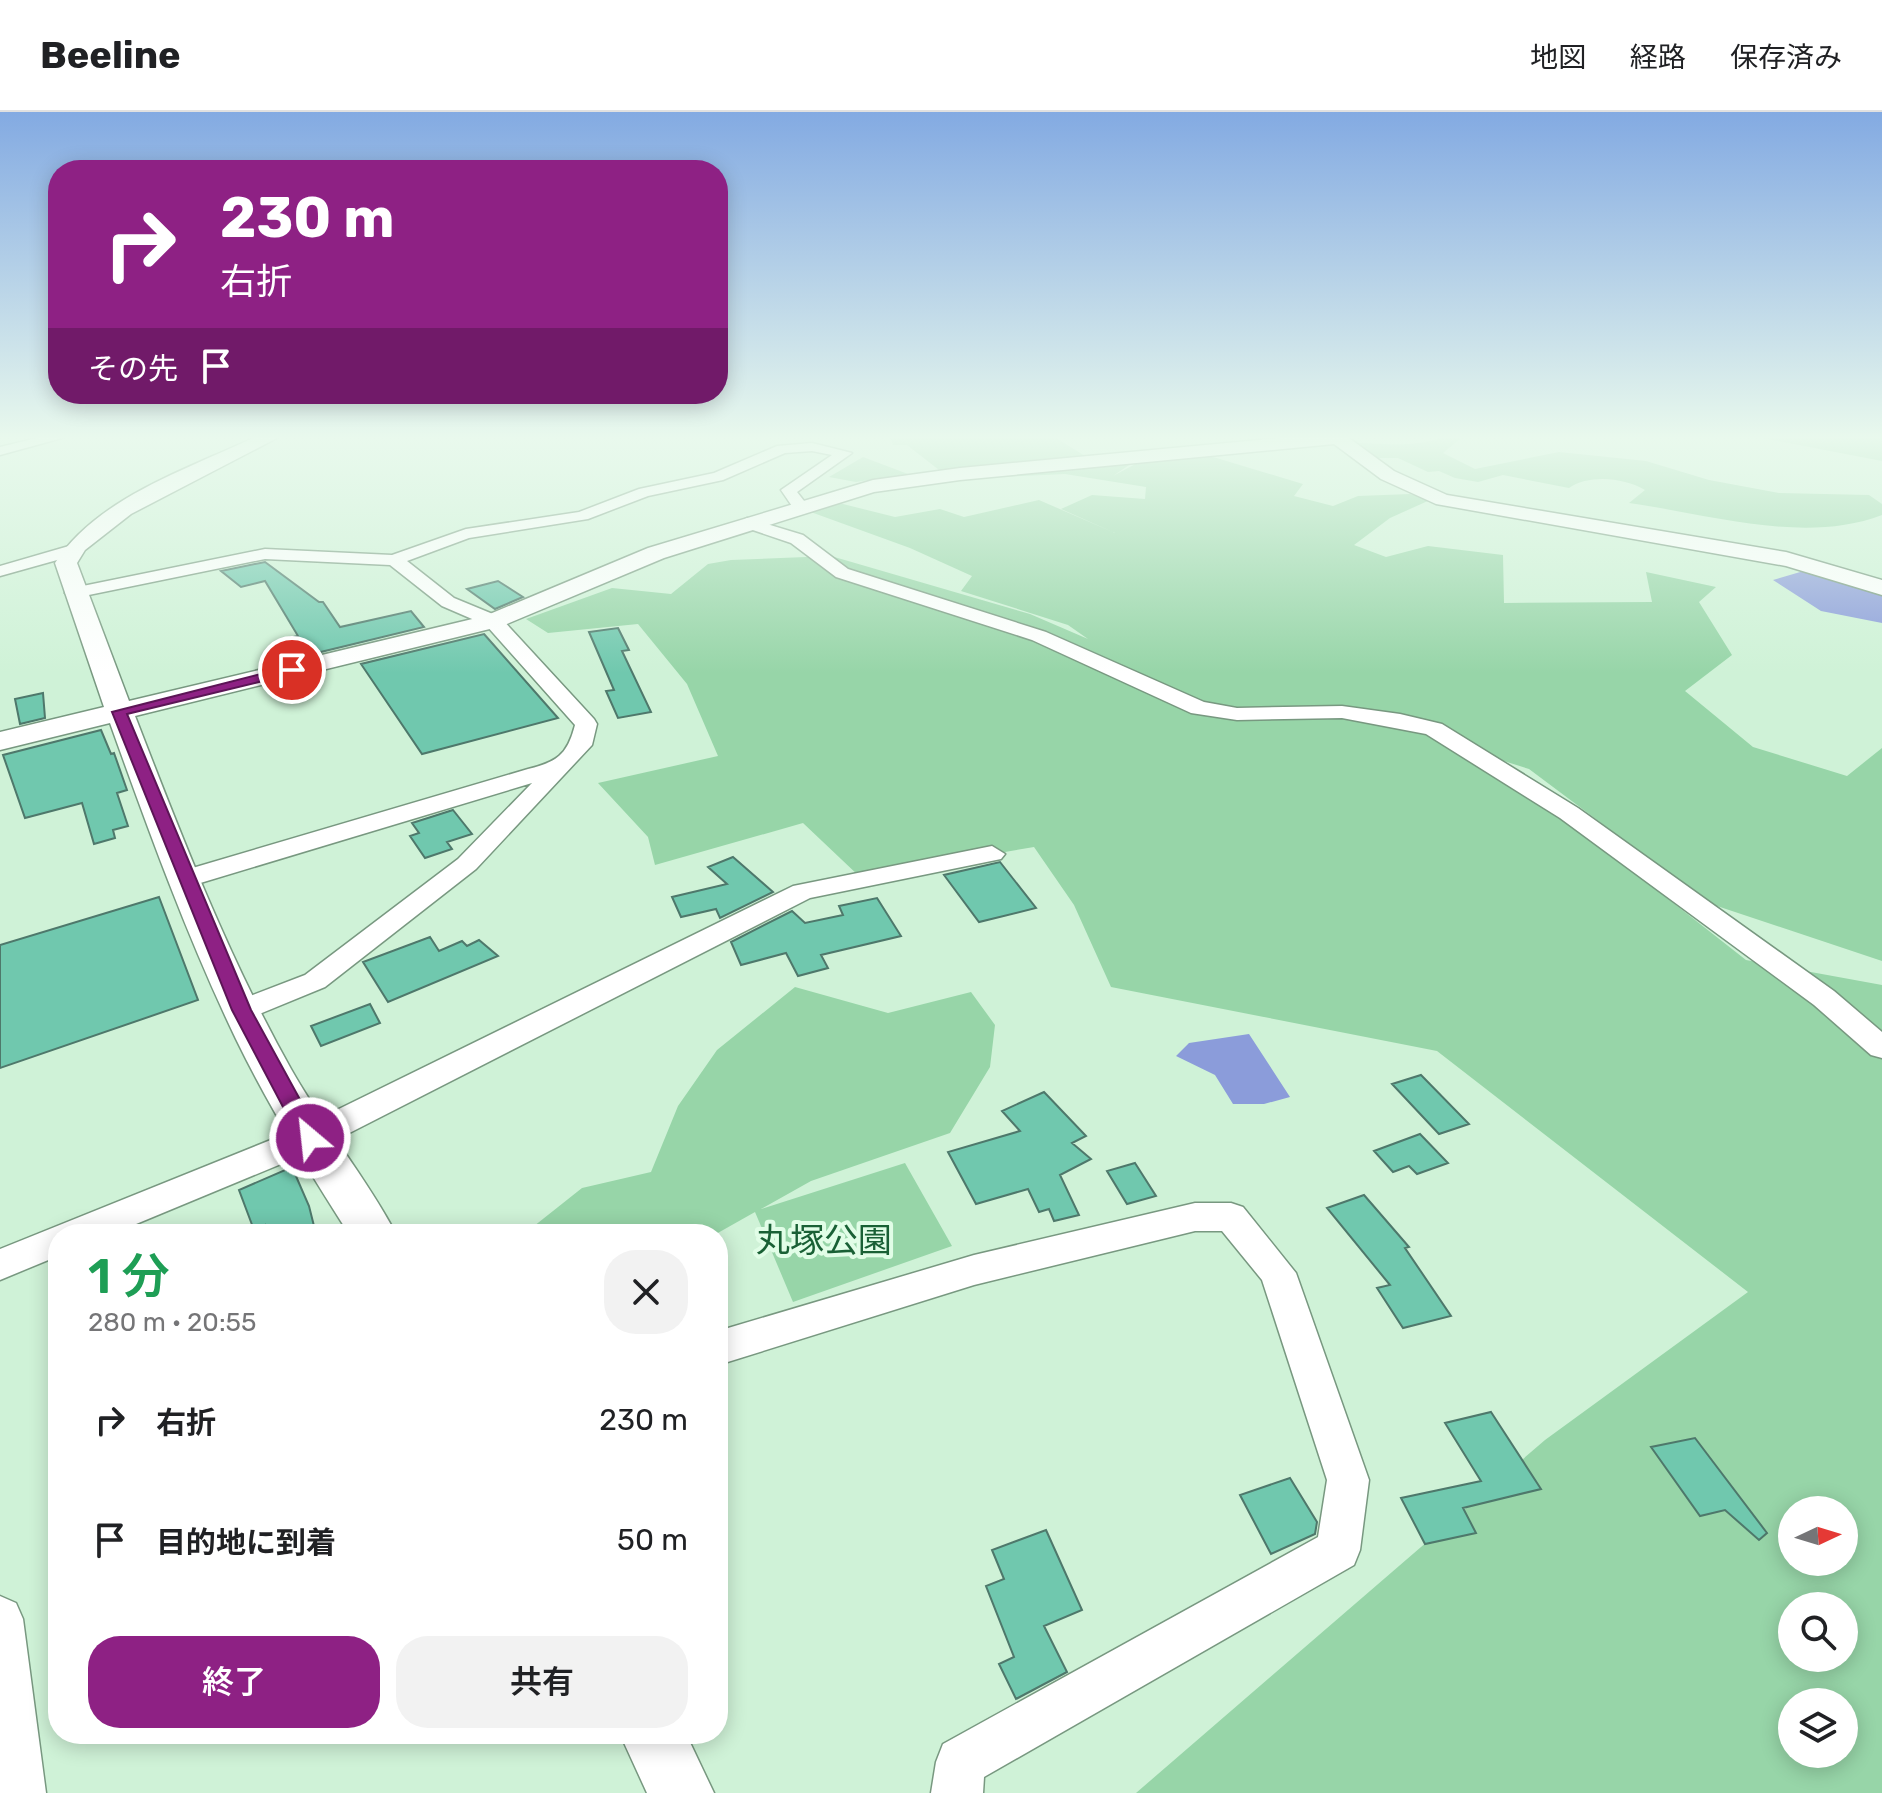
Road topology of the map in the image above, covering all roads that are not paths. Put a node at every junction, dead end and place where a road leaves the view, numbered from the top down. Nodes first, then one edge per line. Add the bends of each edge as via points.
1 (115, 516) edge
2 (579, 516) edge
3 (767, 516) edge
4 (1539, 516) edge
5 (747, 523) junction
6 (69, 551) junction
7 (394, 560) junction
8 (0, 571) edge
9 (1882, 588) edge
10 (74, 593) junction
11 (493, 621) junction
12 (119, 712) junction
13 (0, 741) edge
14 (556, 773) junction
15 (992, 854) dead end
16 (188, 878) junction
17 (242, 1010) junction
18 (1882, 1048) edge
19 (310, 1138) junction
20 (99, 1224) edge
21 (366, 1224) edge
22 (48, 1245) edge
23 (0, 1265) edge
24 (728, 1345) edge
25 (0, 1619) edge
26 (657, 1744) edge
27 (20, 1793) edge
28 (681, 1793) edge
29 (957, 1793) edge

1 - 6 street
2 - 7 street via 466,534
3 - 5 street
4 - 9 street via 1786,559
5 - 11 street via 656,553
5 - 18 street via 797,539 842,573 1039,636 1199,708 1237,714 1342,712 1434,729 1569,813 1824,998
6 - 8 street
6 - 10 street via 66,563
7 - 10 street via 265,554
7 - 11 street via 448,602
10 - 12 street
11 - 12 street
11 - 14 street via 586,724 581,745
12 - 13 street
12 - 16 street
14 - 16 street via 536,774
14 - 17 street via 467,864 315,981
15 - 19 street via 802,892
16 - 17 street
17 - 19 street
19 - 20 street
19 - 21 street
22 - 23 street
24 - 29 street via 974,1270 1195,1217 1231,1217 1278,1273 1348,1480 1338,1550 961,1762
25 - 27 street
26 - 28 street

